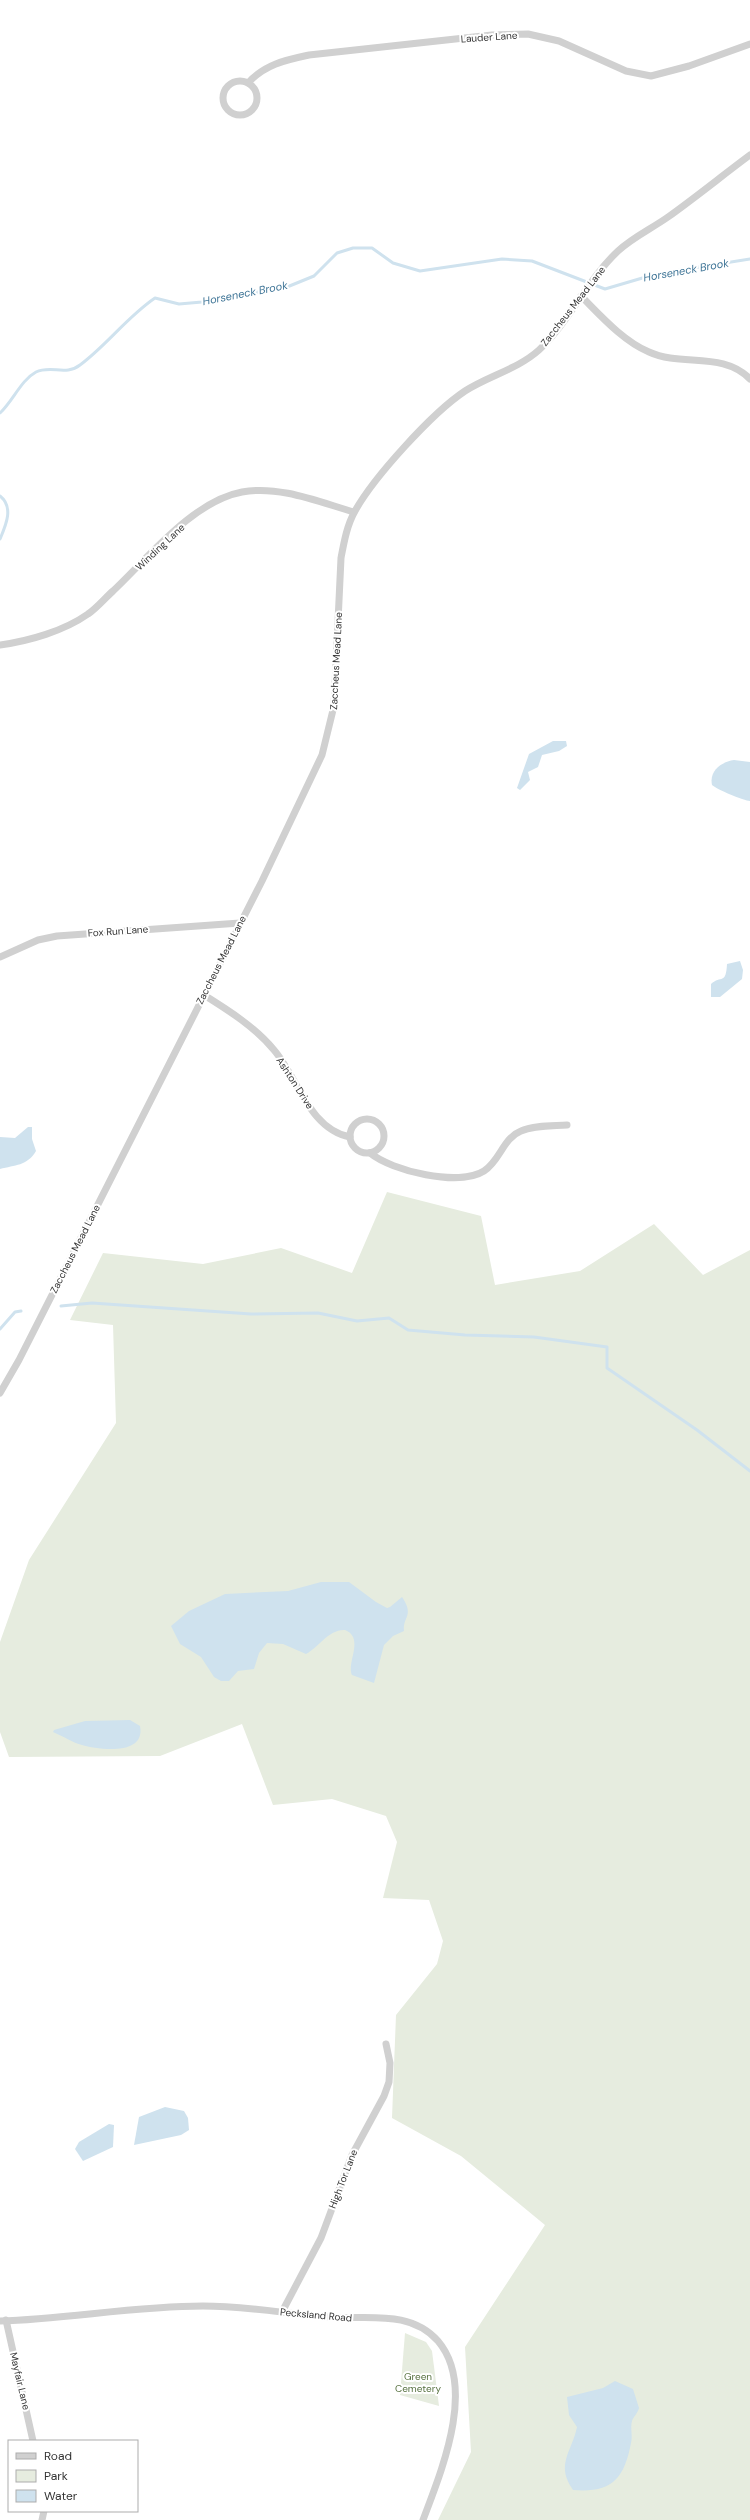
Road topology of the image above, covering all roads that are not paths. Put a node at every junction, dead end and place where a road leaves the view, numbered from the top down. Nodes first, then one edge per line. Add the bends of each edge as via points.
1 (750, 44) edge
2 (248, 83) junction
3 (750, 155) edge
4 (583, 293) junction
5 (750, 379) edge
6 (354, 512) junction
7 (0, 645) edge
8 (240, 923) junction
9 (0, 957) edge
10 (204, 995) junction
11 (567, 1125) dead end
12 (350, 1137) junction
13 (370, 1152) junction
14 (0, 1393) edge
15 (386, 2044) dead end
16 (282, 2312) junction
17 (3, 2320) edge
18 (34, 2440) edge
19 (423, 2520) edge

1 - 2 street, Lauder Lane via 689,66 651,76 626,71 546,37 528,34 492,35 291,59 275,63
2 - 2 street via 234,82 227,87 223,102 231,112 245,114 252,109 256,94
3 - 4 street, Zaccheus Mead Lane via 667,218 633,239 614,256
4 - 5 street via 632,342 649,352 684,361 728,364
4 - 6 street, Zaccheus Mead Lane via 558,330 539,350 527,359 469,388 444,408 384,470
6 - 7 street, Winding Lane via 301,496 279,493 241,492 225,498 208,506 175,531 88,614 38,637
6 - 8 street, Zaccheus Mead Lane via 341,558 337,670 329,732 307,788
8 - 9 street, Fox Run Lane via 57,936 38,940
8 - 10 street, Zaccheus Mead Lane
10 - 12 street, Ashton Drive via 229,1011 273,1049 318,1117 335,1132
10 - 14 street, Zaccheus Mead Lane via 23,1353
11 - 13 street, Ashton Drive via 520,1131 510,1137 485,1170 473,1175 442,1176 413,1172 388,1165
12 - 13 street, Ashton Drive via 354,1147 359,1151
12 - 13 street via 357,1123 369,1119 375,1121 381,1126 384,1139 379,1149
15 - 16 street, High Tor Lane via 390,2063 389,2082 384,2096 366,2125 320,2238
16 - 17 street, Pecksland Road via 203,2306
16 - 19 street, Pecksland Road via 337,2318 398,2318 420,2326 438,2341 450,2365 454,2414 452,2437
17 - 18 street, Mayfair Lane

